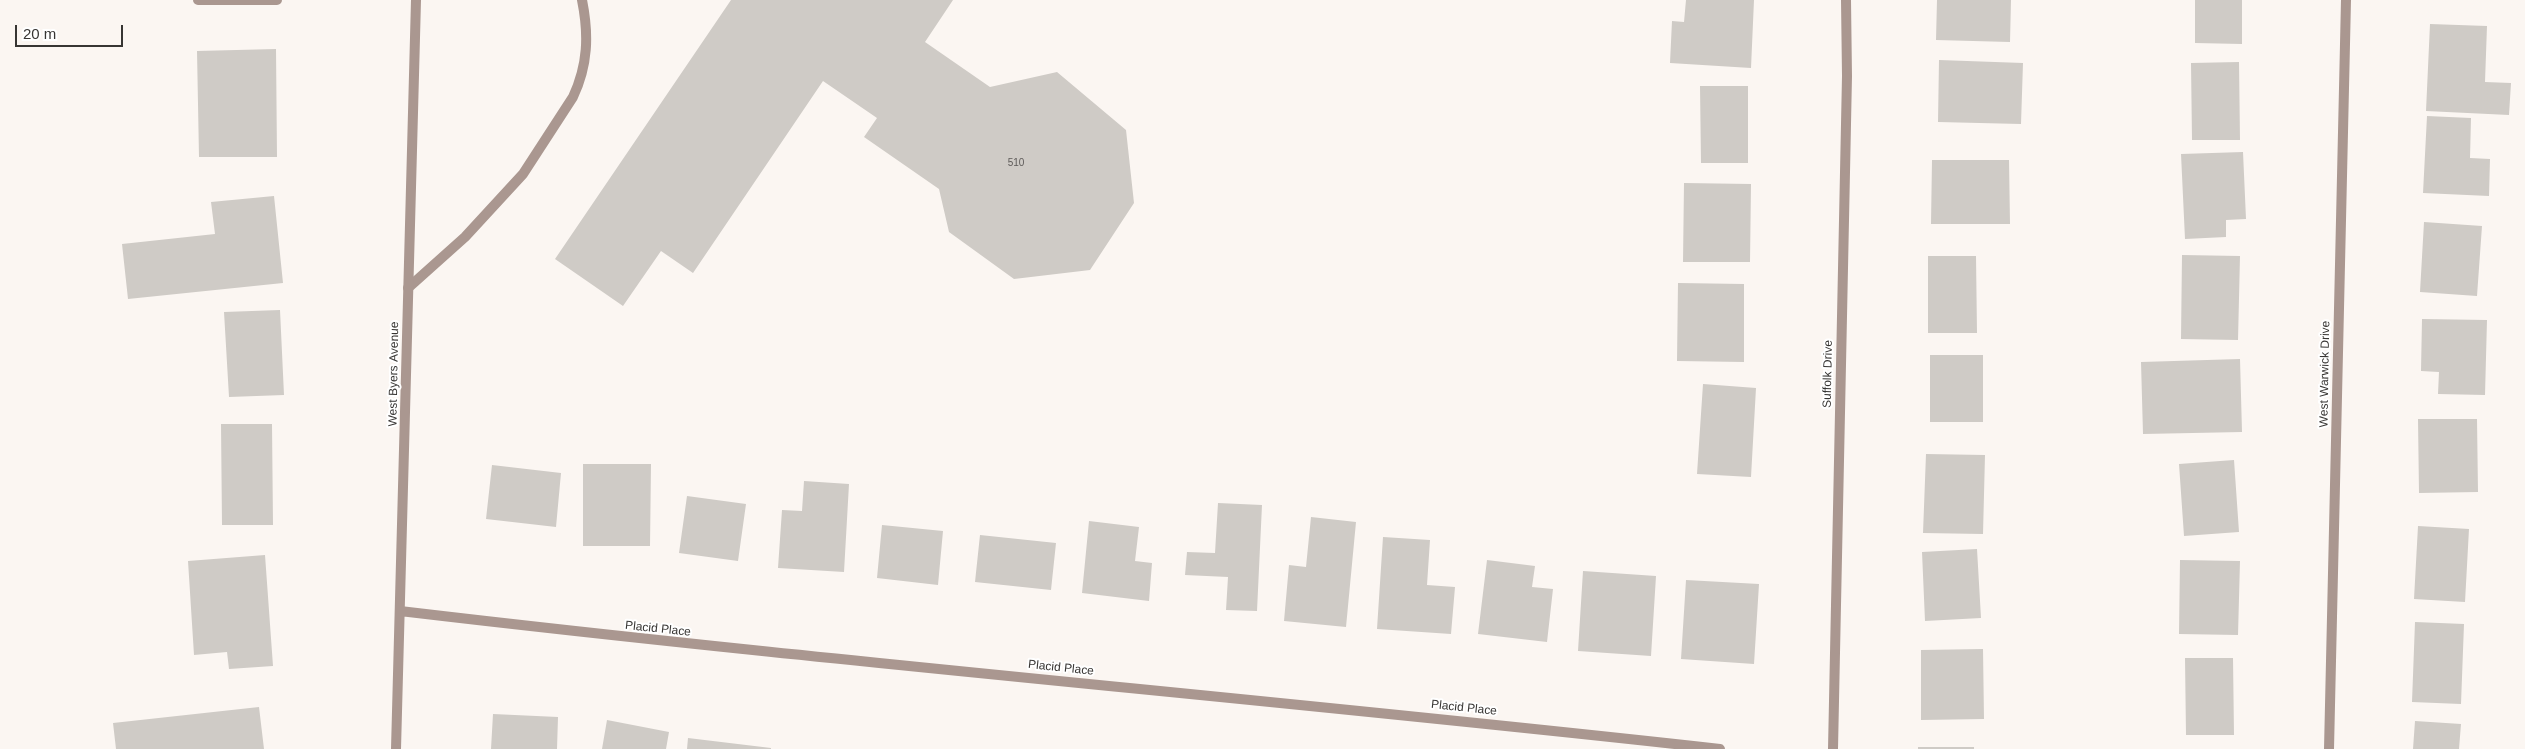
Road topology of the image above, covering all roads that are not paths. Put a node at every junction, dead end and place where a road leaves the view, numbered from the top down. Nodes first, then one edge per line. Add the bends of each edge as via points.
1 (198, 0) edge
2 (277, 0) edge
3 (416, 0) edge
4 (582, 0) edge
5 (1846, 0) edge
6 (2346, 0) edge
7 (408, 288) junction
8 (400, 611) junction
9 (396, 749) edge
10 (1720, 749) edge
11 (1833, 749) edge
12 (2329, 749) edge

1 - 2 street
3 - 7 street, West Byers Avenue
4 - 7 street via 588,47 573,97 523,174 465,237
5 - 11 street, Suffolk Drive
6 - 12 street, West Warwick Drive
7 - 8 street, West Byers Avenue
8 - 9 street, West Byers Avenue
8 - 10 street, Placid Place via 668,643 1390,713

